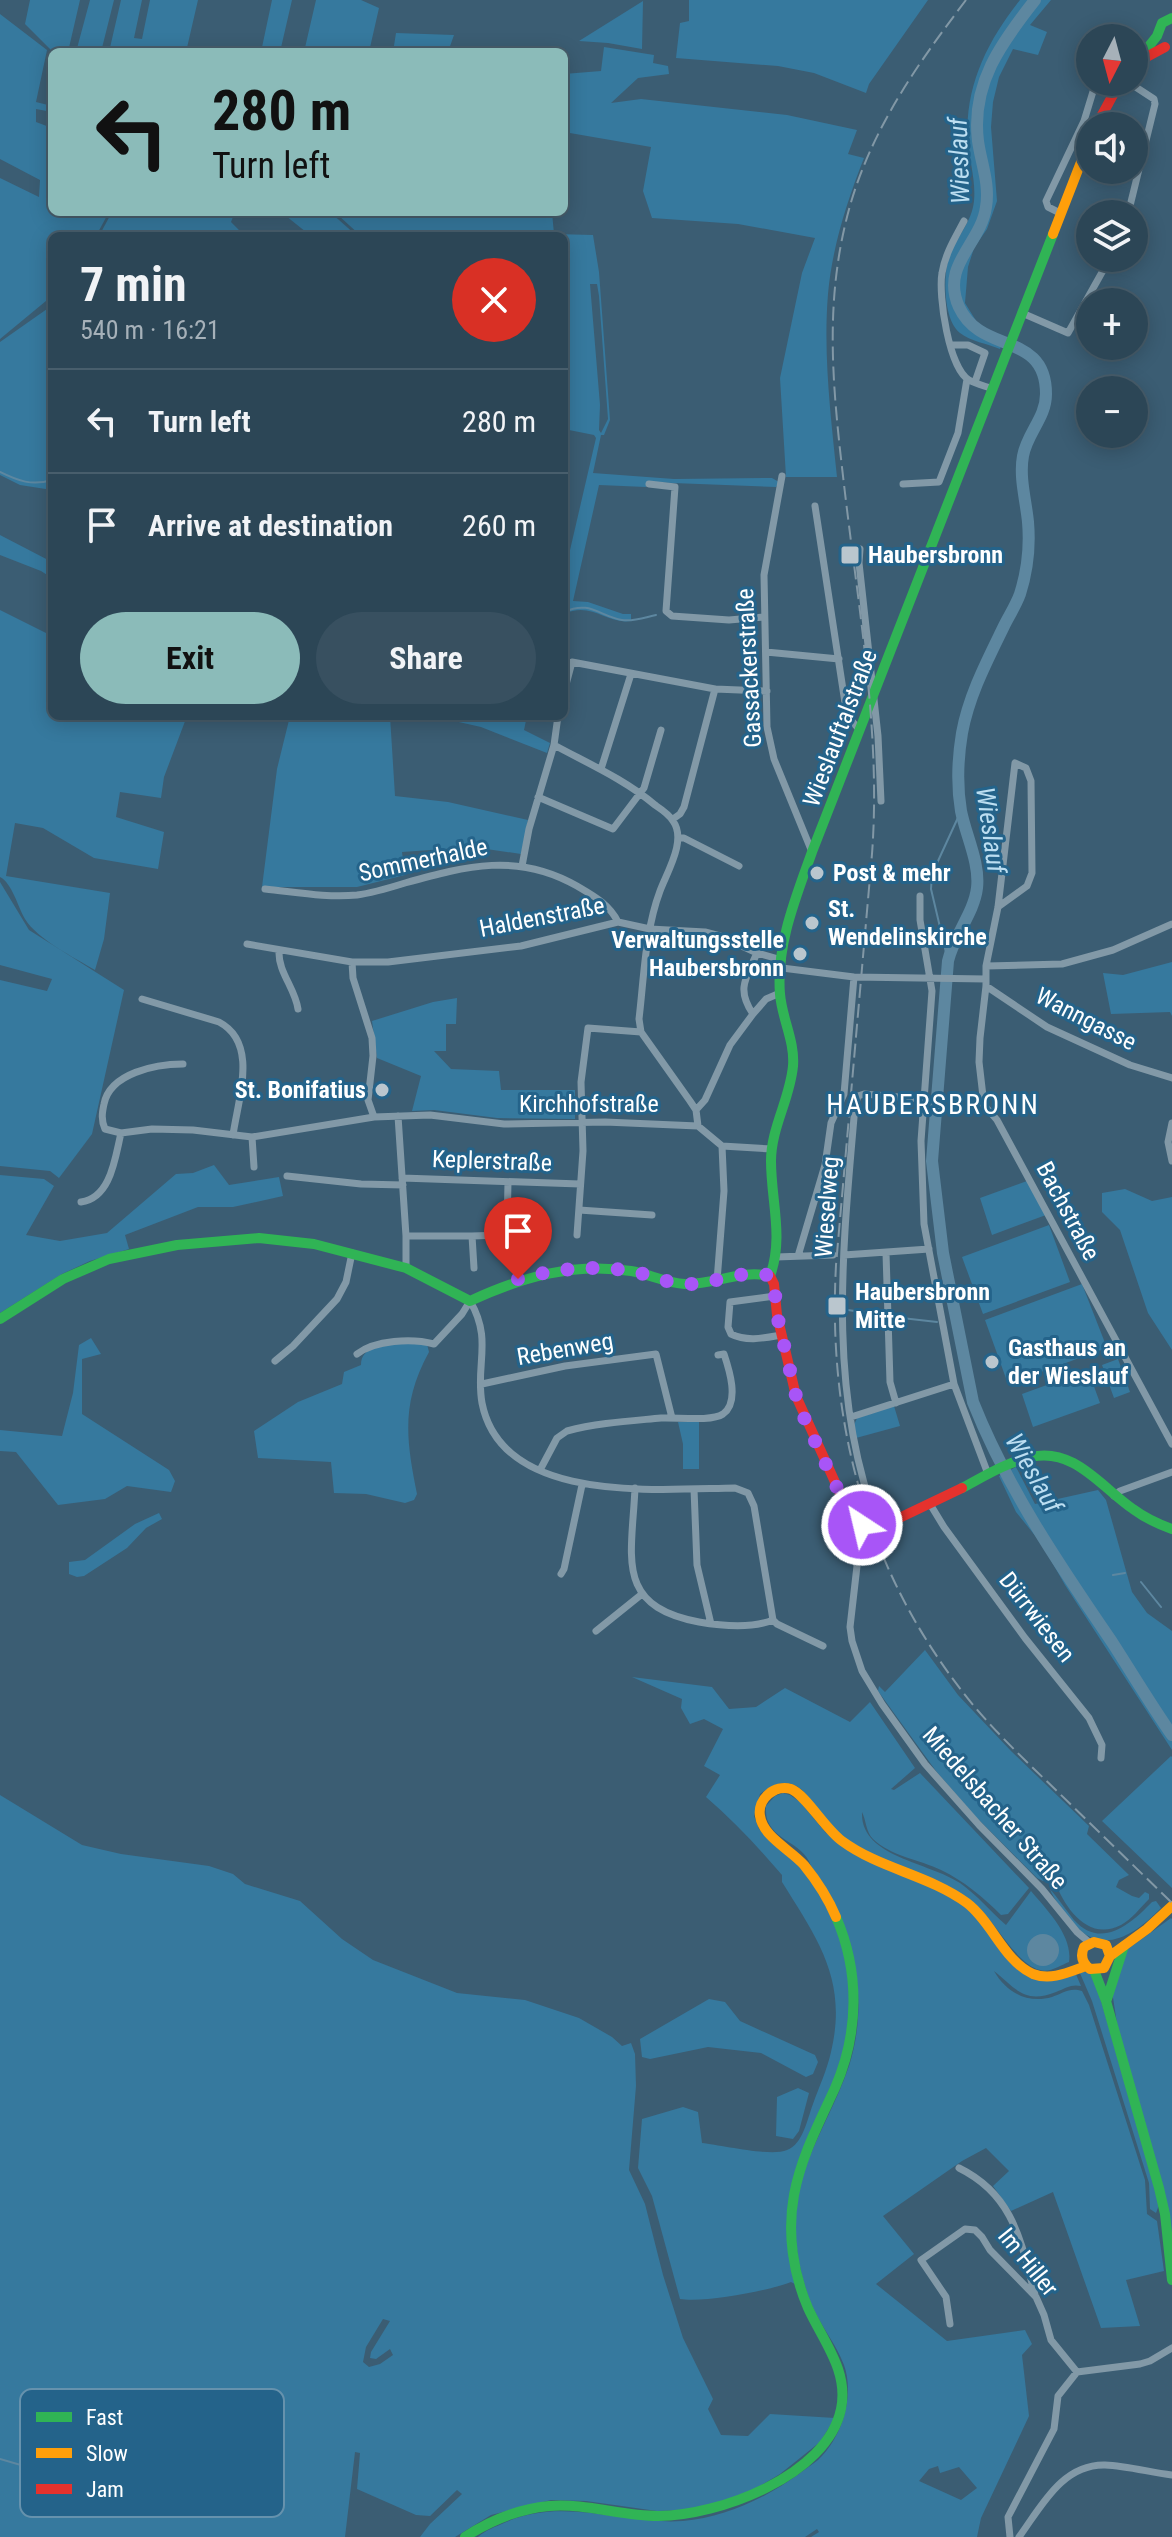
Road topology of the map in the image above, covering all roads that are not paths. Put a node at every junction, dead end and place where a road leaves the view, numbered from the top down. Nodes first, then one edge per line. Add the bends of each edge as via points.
1 (1172, 18) edge
2 (1157, 36) junction
3 (1148, 46) edge
4 (1168, 48) edge
5 (1148, 58) edge
6 (1148, 95) edge
7 (1092, 96) edge
8 (1076, 174) edge
9 (1131, 200) edge
10 (1060, 213) junction
11 (964, 221) dead end
12 (1102, 272) edge
13 (1022, 313) junction
14 (951, 345) junction
15 (971, 381) junction
16 (993, 389) junction
17 (782, 476) dead end
18 (649, 484) dead end
19 (903, 484) dead end
20 (815, 506) dead end
21 (860, 549) dead end
22 (764, 617) junction
23 (766, 652) junction
24 (839, 659) junction
25 (631, 674) junction
26 (568, 677) edge
27 (715, 689) junction
28 (767, 691) junction
29 (874, 693) junction
30 (557, 720) edge
31 (661, 730) dead end
32 (860, 730) junction
33 (554, 745) junction
34 (601, 769) junction
35 (640, 792) junction
36 (538, 797) junction
37 (881, 801) dead end
38 (673, 819) junction
39 (678, 838) junction
40 (812, 852) junction
41 (522, 866) junction
42 (739, 866) dead end
43 (265, 889) dead end
44 (920, 896) dead end
45 (998, 907) junction
46 (618, 922) junction
47 (1172, 924) edge
48 (650, 929) junction
49 (247, 944) dead end
50 (279, 951) junction
51 (757, 953) junction
52 (352, 962) junction
53 (782, 964) junction
54 (986, 966) junction
55 (854, 977) junction
56 (932, 978) junction
57 (986, 983) junction
58 (780, 993) junction
59 (142, 999) dead end
60 (298, 1009) dead end
61 (753, 1014) junction
62 (641, 1032) junction
63 (183, 1064) dead end
64 (1172, 1078) edge
65 (922, 1099) junction
66 (696, 1110) junction
67 (398, 1116) junction
68 (374, 1117) junction
69 (1172, 1123) edge
70 (582, 1124) junction
71 (698, 1126) junction
72 (121, 1133) junction
73 (233, 1135) junction
74 (252, 1137) junction
75 (722, 1146) junction
76 (772, 1149) junction
77 (1172, 1161) edge
78 (254, 1167) dead end
79 (287, 1176) dead end
80 (403, 1181) junction
81 (508, 1182) junction
82 (580, 1184) junction
83 (81, 1202) dead end
84 (579, 1210) junction
85 (652, 1215) dead end
86 (577, 1235) dead end
87 (406, 1236) junction
88 (472, 1236) junction
89 (929, 1249) junction
90 (352, 1253) junction
91 (886, 1253) junction
92 (833, 1255) dead end
93 (844, 1255) junction
94 (798, 1256) junction
95 (776, 1257) junction
96 (406, 1268) junction
97 (474, 1268) dead end
98 (770, 1276) junction
99 (717, 1281) junction
100 (775, 1296) junction
101 (470, 1301) junction
102 (0, 1319) edge
103 (781, 1335) junction
104 (357, 1354) dead end
105 (718, 1355) dead end
106 (275, 1361) dead end
107 (482, 1384) junction
108 (954, 1384) junction
109 (896, 1403) junction
110 (851, 1417) junction
111 (672, 1418) junction
112 (1172, 1444) edge
113 (540, 1470) junction
114 (991, 1472) junction
115 (1172, 1472) edge
116 (582, 1485) junction
117 (635, 1488) junction
118 (694, 1489) junction
119 (1114, 1496) junction
120 (930, 1504) junction
121 (854, 1524) junction
122 (878, 1525) junction
123 (1172, 1529) edge
124 (561, 1574) dead end
125 (642, 1594) junction
126 (773, 1620) junction
127 (711, 1624) junction
128 (596, 1631) dead end
129 (823, 1646) dead end
130 (1101, 1758) dead end
131 (1172, 1906) edge
132 (1128, 1942) junction
133 (1108, 1951) junction
134 (1090, 1959) junction
135 (1106, 2001) junction
136 (959, 2168) dead end
137 (1172, 2280) edge
138 (1036, 2297) junction
139 (950, 2324) dead end
140 (1172, 2348) edge
141 (1077, 2372) junction
142 (1172, 2475) edge
143 (465, 2537) edge
144 (1010, 2537) edge
145 (1019, 2537) edge

1 - 2 street via 1162,23
2 - 3 street
2 - 4 street
4 - 5 street
6 - 9 street via 1155,104
7 - 10 street via 1046,201
8 - 10 street, Wieslauftalstraße
10 - 13 street, Wieslauftalstraße
11 - 14 street via 941,277 941,308
12 - 13 street via 1068,333
13 - 16 street, Wieslauftalstraße
14 - 15 street via 958,366
14 - 15 street via 985,353
15 - 16 street
15 - 19 street via 939,482
16 - 29 street, Wieslauftalstraße
17 - 22 street, Gassackerstraße via 764,575
18 - 22 street via 675,487 668,614 729,620
20 - 24 street
21 - 29 street
22 - 23 street, Gassackerstraße
23 - 24 street
23 - 28 street, Gassackerstraße
24 - 32 street via 847,716
25 - 26 street via 572,662
25 - 27 street
25 - 34 street
27 - 28 street
27 - 38 street via 684,807
28 - 40 street, Gassackerstraße via 774,759
29 - 32 street, Wieslauftalstraße
29 - 37 street
30 - 33 street
31 - 35 street
32 - 40 street, Wieslauftalstraße
33 - 34 street
33 - 36 street
34 - 35 street
35 - 36 street via 610,829
35 - 38 street
36 - 41 street
38 - 39 street
39 - 42 street
39 - 48 street
40 - 53 street, Wieslauftalstraße via 785,927
41 - 43 street, Sommerhalde via 467,867 354,896
41 - 46 street, Sommerhalde via 567,880 598,898
44 - 56 street
45 - 45 street, Bachstraße via 1027,886 1032,873 1031,781 1026,768 1015,763
45 - 54 street, Bachstraße
46 - 48 street, Haldenstraße
46 - 52 street, Haldenstraße via 521,946
47 - 54 street via 1113,950 1062,964
48 - 51 street, Haldenstraße via 705,932
48 - 62 street
49 - 50 street, Haldenstraße
50 - 52 street, Haldenstraße
50 - 60 street via 278,963
51 - 53 street, Haldenstraße
51 - 61 street via 742,993
52 - 68 street via 372,1038 368,1100
53 - 55 street, Haldenstraße
53 - 58 street, Wieslauftalstraße
54 - 57 street, Bachstraße
55 - 56 street, Haldenstraße
55 - 94 street via 844,1094 831,1123 825,1165
56 - 57 street, Haldenstraße
56 - 65 street
57 - 64 street, Wanngasse via 1047,1027
57 - 112 street, Bachstraße via 979,1062 984,1105 997,1120
58 - 61 street
58 - 76 street, Wieslauftalstraße via 793,1064
59 - 73 street via 219,1022 238,1039 243,1072
61 - 66 street
62 - 66 street
62 - 70 street via 588,1028
63 - 72 street via 128,1074 114,1083 102,1123
65 - 89 street via 920,1168
65 - 93 street, Wieselweg via 858,1096
66 - 71 street
67 - 68 street, Kirchhofstraße
67 - 70 street, Kirchhofstraße
67 - 80 street
68 - 74 street, Kirchhofstraße
69 - 77 street
70 - 71 street, Kirchhofstraße
70 - 82 street
71 - 75 street
72 - 73 street, Kirchhofstraße via 152,1129
72 - 83 street via 103,1190 92,1201
73 - 74 street, Kirchhofstraße
74 - 78 street
75 - 76 street
75 - 99 street
76 - 95 street, Wieslauftalstraße
79 - 80 street, Keplerstraße via 361,1184
80 - 81 street, Keplerstraße
80 - 87 street
81 - 82 street, Keplerstraße
81 - 88 street via 507,1231
82 - 84 street
84 - 85 street
84 - 86 street
87 - 88 street
87 - 96 street
88 - 97 street
89 - 91 street
89 - 108 street
90 - 96 street
90 - 102 street via 259,1238 128,1253 63,1279
90 - 106 street via 337,1299
91 - 93 street
91 - 109 street via 890,1382
92 - 94 street
93 - 110 street, Wieselweg via 842,1344
94 - 95 street
95 - 98 street, Wieslauftalstraße
96 - 101 street
98 - 99 street via 755,1273
98 - 100 street, Miedelsbacher Straße
99 - 101 street via 683,1284 634,1272 576,1269 518,1279
100 - 103 street, Miedelsbacher Straße
100 - 103 street via 730,1302 728,1327 740,1338
101 - 104 street via 434,1344 390,1343
101 - 107 street via 484,1340
103 - 121 street, Miedelsbacher Straße via 805,1420
105 - 111 street via 724,1354 730,1375 726,1411 713,1417
107 - 111 street, Rebenweg via 656,1354
107 - 113 street via 490,1427 508,1449
108 - 109 street
108 - 114 street
109 - 110 street
110 - 122 street, Wieselweg via 865,1493
111 - 113 street via 567,1431 557,1438
113 - 116 street
114 - 119 street via 1035,1455 1056,1456 1088,1473
114 - 120 street
115 - 119 street
116 - 117 street
116 - 124 street
117 - 118 street
117 - 125 street via 632,1562
118 - 126 street via 735,1488 748,1493
118 - 127 street via 697,1565
119 - 123 street via 1148,1520
120 - 122 street
120 - 130 street, Dürrwiesen via 1089,1718 1102,1745
121 - 122 street
121 - 134 street, Miedelsbacher Straße via 857,1566 850,1627 862,1671 925,1764 1042,1889
125 - 127 street via 662,1612
125 - 128 street
126 - 127 street
126 - 129 street
131 - 132 street
132 - 133 street
132 - 135 street
133 - 134 street
133 - 134 street via 1098,1942
134 - 135 street
134 - 143 street via 1056,1977 1028,1971 960,1897 850,1847 829,1831 798,1792 780,1788 767,1794 760,1820 801,1862 829,1902 847,1945 854,1993 847,2054 799,2168 791,2208 793,2252 807,2305 842,2379 837,2420 821,2447 790,2473 734,2503 700,2513 656,2516 568,2505 539,2507 493,2519
135 - 137 street via 1159,2188
136 - 138 street via 985,2183 1004,2205
138 - 139 street, Im Hiller via 975,2230 965,2229 921,2260 946,2297
138 - 141 street, Im Hiller via 1051,2340
140 - 141 street via 1140,2364
141 - 144 street via 1058,2396 1054,2429 1008,2517
142 - 145 street via 1102,2465 1078,2469 1053,2490

